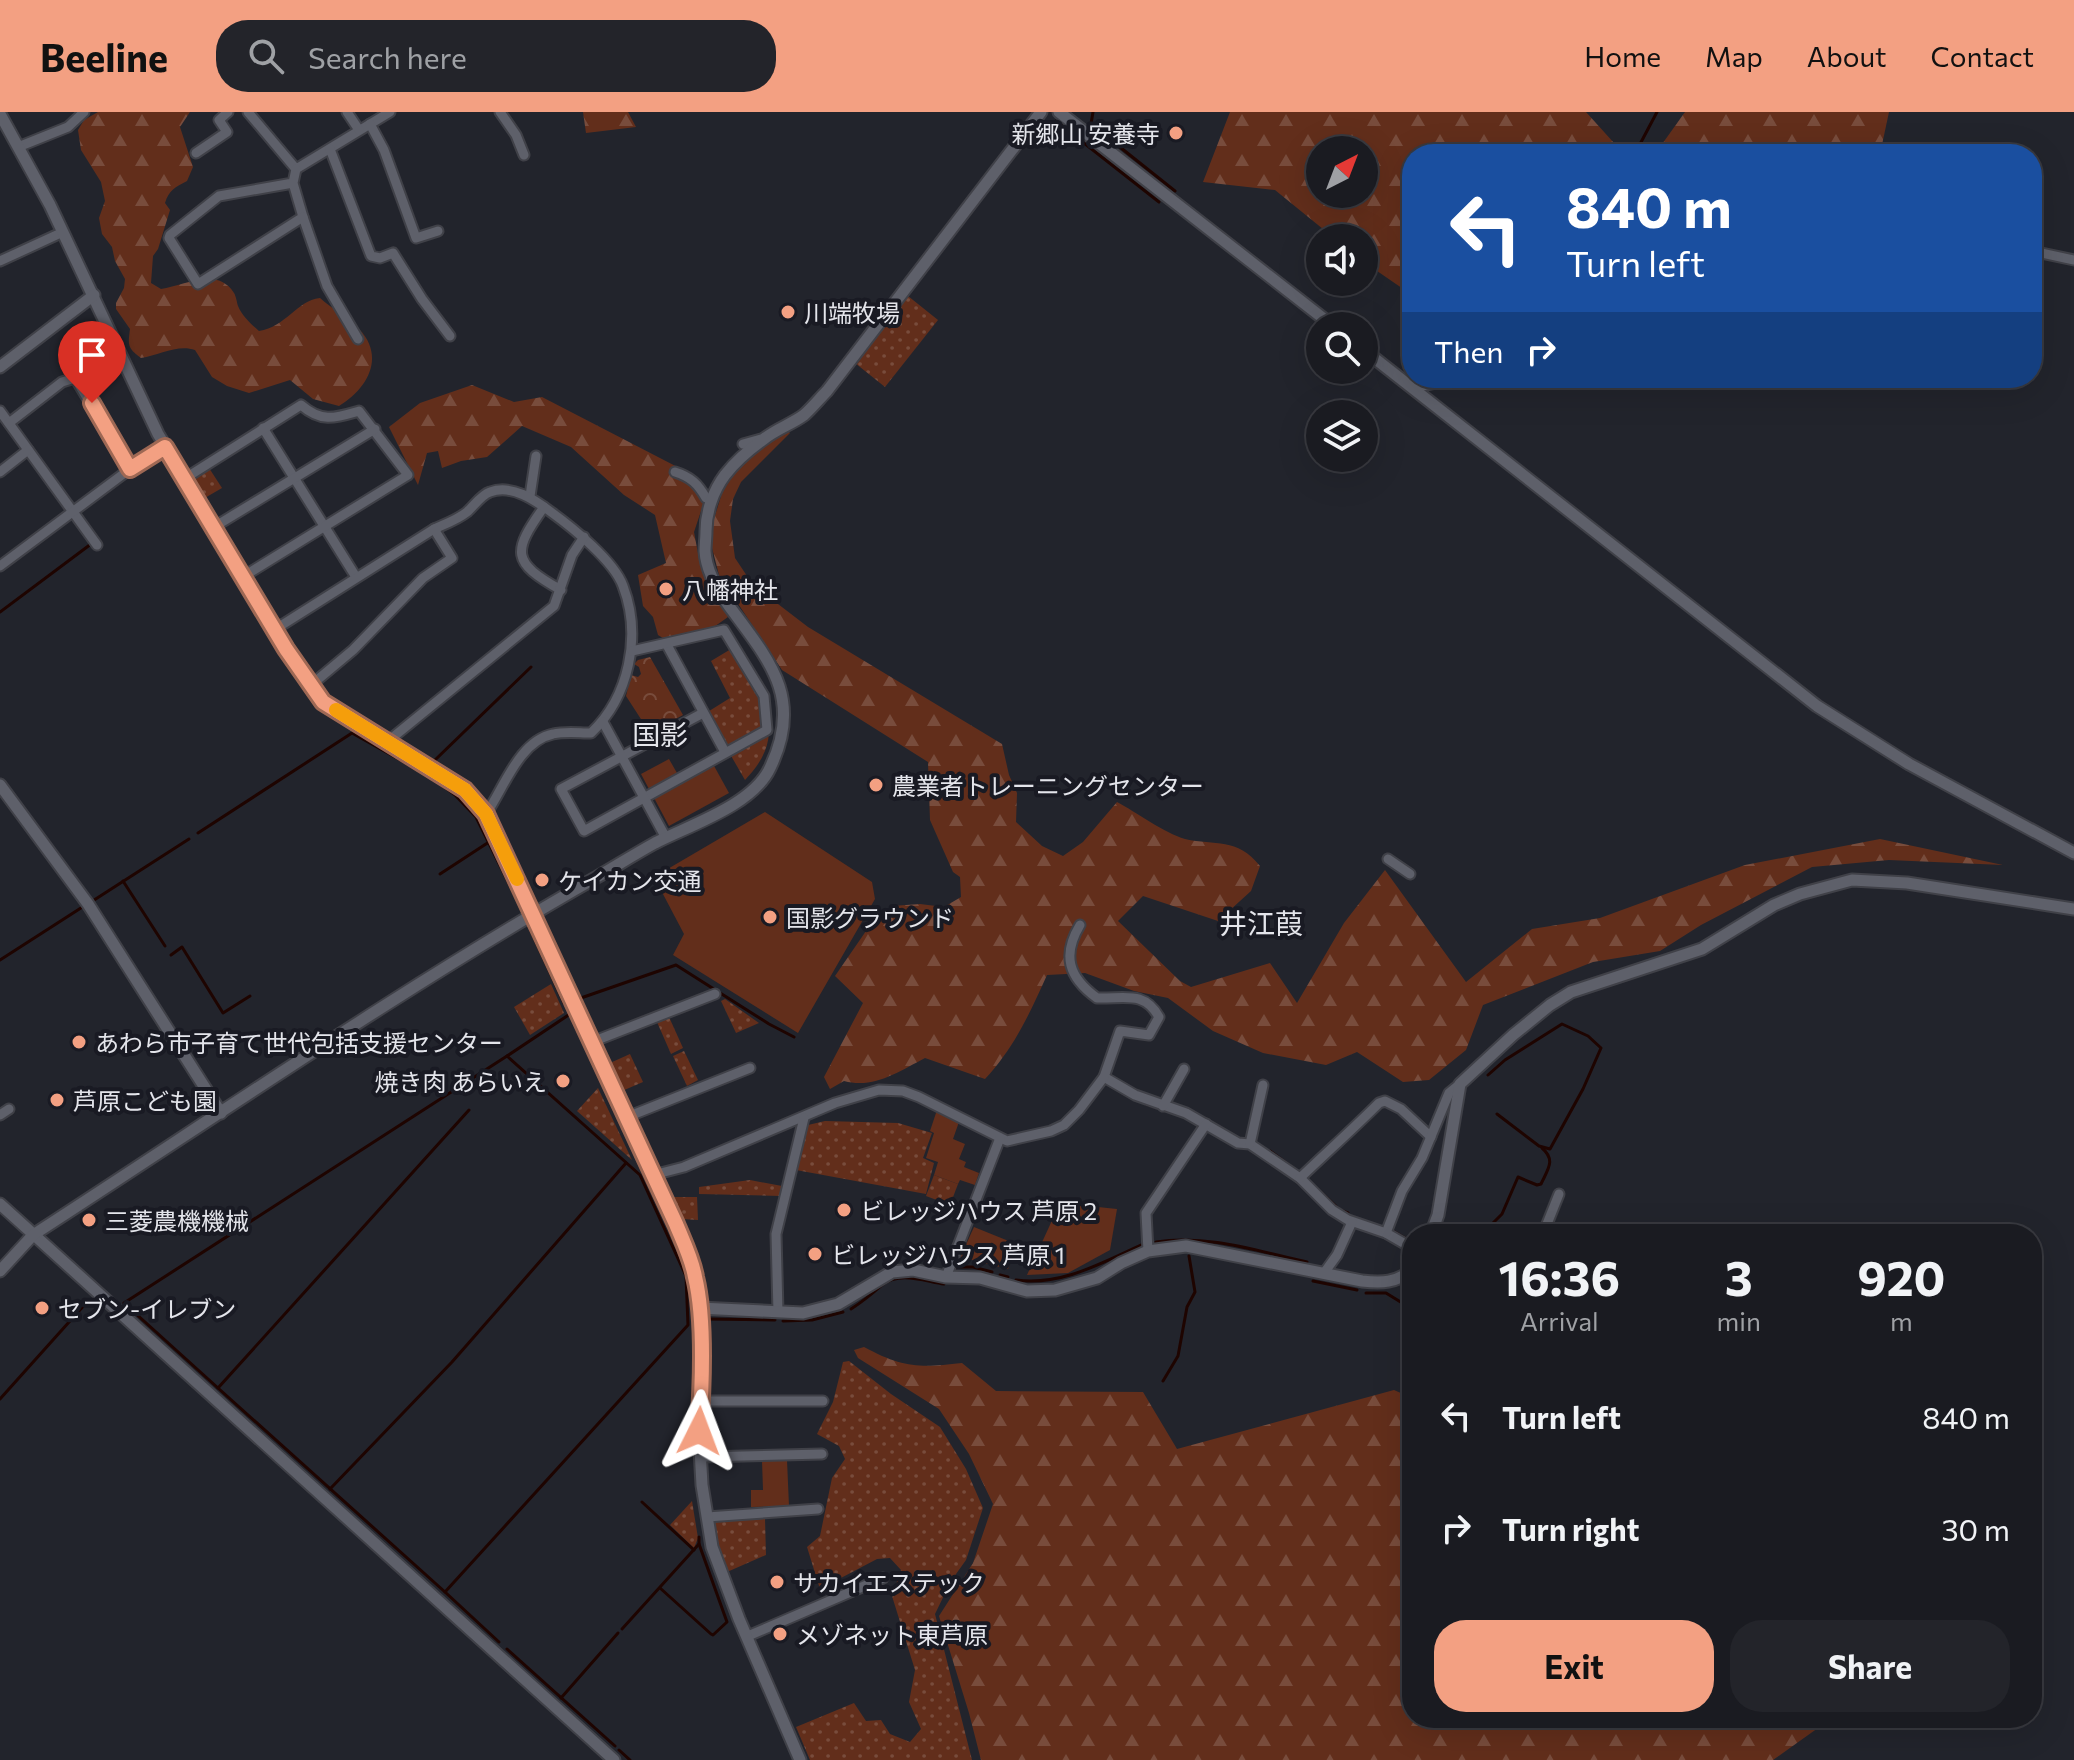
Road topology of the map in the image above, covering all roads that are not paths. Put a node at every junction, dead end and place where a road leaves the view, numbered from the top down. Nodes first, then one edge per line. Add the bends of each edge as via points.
1 (84, 112) edge
2 (228, 112) edge
3 (248, 112) edge
4 (347, 112) edge
5 (390, 112) edge
6 (500, 112) edge
7 (1041, 112) edge
8 (1059, 112) edge
9 (0, 114) edge
10 (370, 124) junction
11 (359, 130) junction
12 (18, 147) junction
13 (330, 149) junction
14 (196, 153) dead end
15 (524, 155) dead end
16 (296, 169) junction
17 (293, 183) junction
18 (303, 217) junction
19 (438, 231) dead end
20 (63, 232) junction
21 (2042, 253) edge
22 (2074, 260) edge
23 (0, 261) edge
24 (94, 295) junction
25 (1315, 312) edge
26 (450, 336) dead end
27 (358, 339) dead end
28 (1378, 361) edge
29 (0, 367) edge
30 (1402, 380) edge
31 (1412, 388) edge
32 (0, 411) edge
33 (9, 423) junction
34 (263, 428) junction
35 (375, 429) junction
36 (764, 438) junction
37 (743, 444) dead end
38 (165, 447) junction
39 (28, 450) junction
40 (536, 456) dead end
41 (130, 469) junction
42 (0, 472) edge
43 (675, 472) dead end
44 (184, 479) junction
45 (294, 479) junction
46 (530, 496) junction
47 (706, 498) dead end
48 (544, 507) junction
49 (73, 512) junction
50 (214, 527) junction
51 (325, 527) junction
52 (434, 529) junction
53 (584, 537) junction
54 (97, 545) dead end
55 (0, 566) edge
56 (244, 576) junction
57 (356, 577) junction
58 (561, 590) junction
59 (274, 630) junction
60 (667, 645) junction
61 (632, 651) junction
62 (310, 686) junction
63 (703, 713) junction
64 (603, 722) junction
65 (387, 742) junction
66 (725, 752) junction
67 (623, 756) junction
68 (0, 785) edge
69 (645, 797) junction
70 (486, 814) junction
71 (666, 838) junction
72 (2074, 853) edge
73 (1388, 859) dead end
74 (1410, 874) dead end
75 (2074, 909) edge
76 (533, 914) junction
77 (1080, 925) dead end
78 (715, 994) dead end
79 (592, 1042) junction
80 (750, 1068) dead end
81 (1184, 1069) dead end
82 (1104, 1077) junction
83 (1460, 1084) junction
84 (1263, 1085) dead end
85 (1163, 1106) junction
86 (221, 1113) junction
87 (627, 1117) junction
88 (804, 1118) junction
89 (1206, 1124) junction
90 (1431, 1137) junction
91 (1000, 1138) junction
92 (1250, 1144) junction
93 (653, 1175) junction
94 (1300, 1178) junction
95 (1559, 1194) dead end
96 (0, 1204) edge
97 (1352, 1222) junction
98 (1435, 1224) edge
99 (1547, 1224) edge
100 (1386, 1233) junction
101 (33, 1235) junction
102 (1402, 1242) edge
103 (1148, 1251) junction
104 (0, 1271) edge
105 (1324, 1273) junction
106 (946, 1277) junction
107 (1402, 1277) edge
108 (699, 1308) junction
109 (778, 1312) junction
110 (701, 1401) junction
111 (823, 1401) dead end
112 (822, 1454) dead end
113 (701, 1457) junction
114 (818, 1509) dead end
115 (707, 1517) junction
116 (883, 1578) dead end
117 (748, 1636) junction
118 (614, 1760) edge
119 (800, 1760) edge

1 - 12 street via 68,127
2 - 14 street via 219,120 227,132
3 - 16 street
4 - 11 street
5 - 10 street
6 - 15 street
7 - 36 street via 827,391 804,415
8 - 25 street
9 - 12 street
10 - 11 street
10 - 19 street via 416,238
11 - 13 street
12 - 20 street
13 - 16 street
13 - 26 street via 371,256 393,253
16 - 17 street
17 - 18 street
17 - 18 street via 219,196 169,238 198,284
18 - 27 street via 327,286
20 - 23 street
20 - 24 street
21 - 22 street
24 - 29 street
24 - 38 street
28 - 30 street
31 - 72 street via 1817,706 1909,764
32 - 33 street
33 - 39 street
33 - 41 street via 62,382 75,378
34 - 35 street via 301,405 323,418 359,411
34 - 44 street
34 - 45 street
35 - 45 street
35 - 51 street via 408,475
36 - 37 street
36 - 71 street via 725,474 715,491 705,552 716,584 781,687 785,721 780,743 769,771 748,794
38 - 41 street
38 - 44 street
39 - 42 street
39 - 49 street
40 - 46 street
41 - 49 street
43 - 47 street via 698,484
44 - 50 street
45 - 50 street
45 - 51 street
46 - 48 street
46 - 52 street via 490,492 458,518
48 - 53 street
48 - 58 street via 530,528 522,559 528,569
49 - 54 street
49 - 55 street
50 - 56 street
51 - 56 street
51 - 57 street
52 - 57 street
52 - 62 street via 452,558 423,578
53 - 58 street
53 - 61 street via 623,585
56 - 59 street
57 - 59 street
58 - 65 street via 554,606
59 - 62 street
60 - 61 street
60 - 63 street
60 - 66 street via 724,630 764,696 767,730
61 - 64 street via 619,697
62 - 65 street via 323,702
63 - 66 street
63 - 67 street
64 - 67 street
64 - 70 street via 591,733 554,733 538,739
65 - 70 street via 465,790
66 - 69 street
67 - 69 street
67 - 69 street via 561,789 584,831
68 - 86 street via 88,904
69 - 71 street
70 - 76 street
71 - 76 street
73 - 74 street
75 - 83 street via 1907,883 1852,880 1828,886 1774,905 1702,949 1571,992
76 - 79 street
76 - 86 street
77 - 82 street via 1070,941 1068,959 1076,978 1097,998 1143,1000 1159,1017 1149,1035 1120,1031
78 - 79 street
79 - 87 street
80 - 87 street
81 - 85 street
82 - 85 street
82 - 91 street via 1064,1125 1027,1137
83 - 90 street via 1449,1093
83 - 98 street
84 - 92 street
85 - 89 street
86 - 101 street
87 - 93 street
88 - 91 street via 879,1090 903,1091
88 - 93 street
88 - 109 street via 776,1234
89 - 92 street via 1238,1143
89 - 103 street via 1146,1213
90 - 94 street via 1385,1101
90 - 100 street
91 - 106 street
92 - 94 street
93 - 108 street via 691,1263
94 - 97 street
95 - 99 street
96 - 101 street
97 - 100 street
97 - 105 street
100 - 102 street
101 - 104 street
101 - 118 street
103 - 105 street via 1186,1246
103 - 106 street via 1097,1278 1055,1290 1027,1291 980,1278
105 - 107 street via 1382,1283
106 - 109 street via 892,1272 838,1304 803,1313
108 - 109 street
108 - 110 street
110 - 111 street
110 - 113 street
112 - 113 street
113 - 115 street
114 - 115 street
115 - 117 street via 718,1565
116 - 117 street
117 - 119 street

